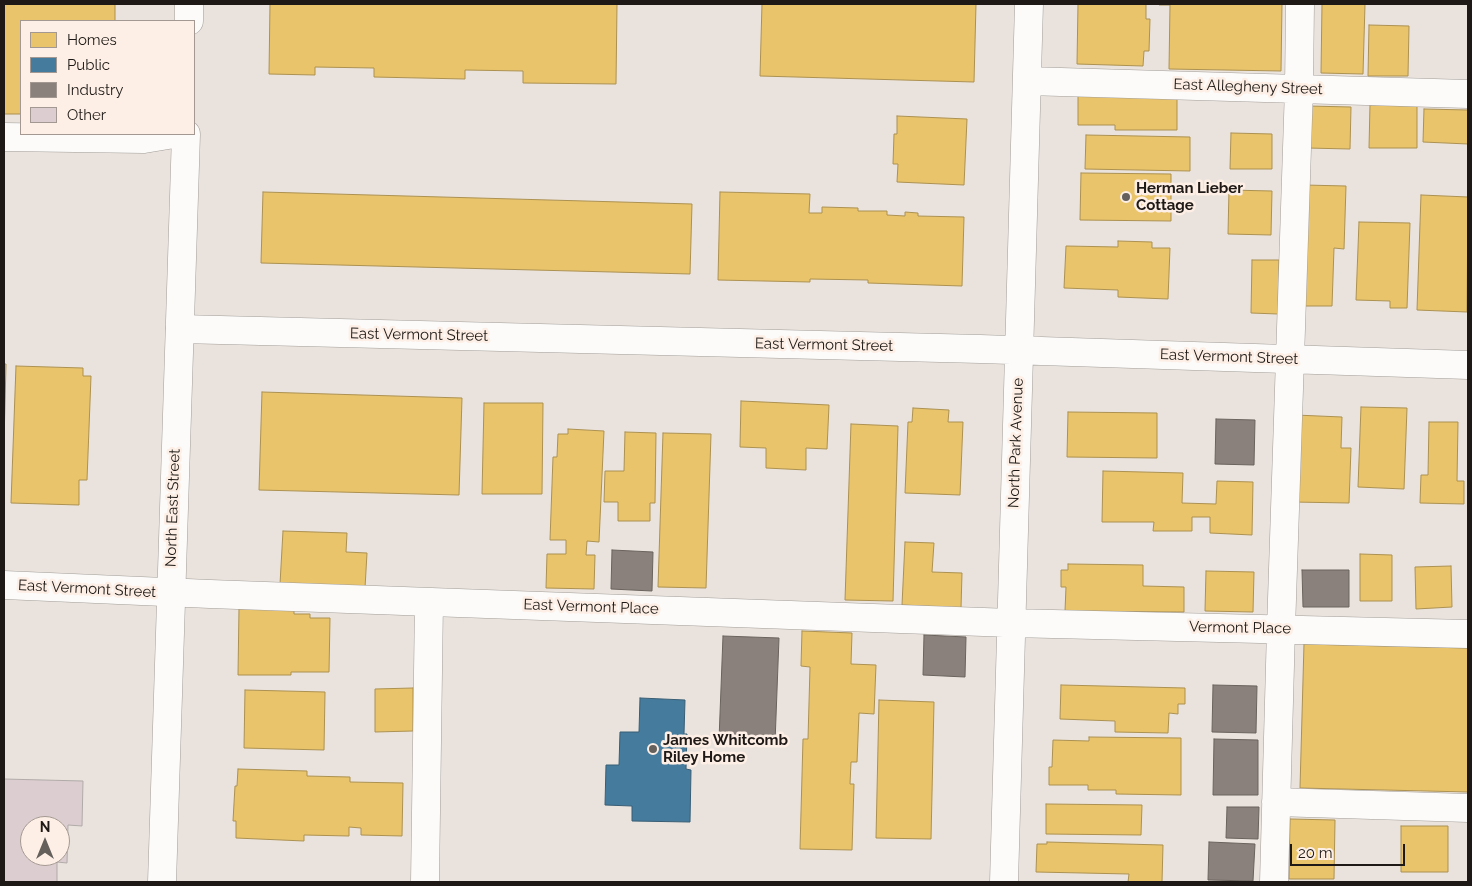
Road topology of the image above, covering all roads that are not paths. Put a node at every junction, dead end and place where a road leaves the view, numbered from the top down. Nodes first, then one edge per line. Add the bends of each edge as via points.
1 (189, 4) edge
2 (1029, 4) edge
3 (1300, 4) edge
4 (189, 20) edge
5 (1027, 81) junction
6 (1299, 88) junction
7 (1468, 94) edge
8 (168, 135) edge
9 (186, 135) edge
10 (4, 137) edge
11 (180, 329) junction
12 (1019, 350) junction
13 (1290, 359) junction
14 (1468, 365) edge
15 (4, 585) edge
16 (170, 593) junction
17 (429, 602) junction
18 (1011, 622) junction
19 (1281, 629) junction
20 (1468, 634) edge
21 (1276, 802) junction
22 (1468, 808) edge
23 (162, 882) edge
24 (425, 882) edge
25 (1004, 882) edge
26 (1274, 882) edge

1 - 4 street
2 - 5 street, North Park Avenue
3 - 6 street
5 - 6 street, East Allegheny Street
5 - 12 street, North Park Avenue
6 - 7 street, East Allegheny Street
6 - 13 street
8 - 10 street via 144,139
9 - 11 street, North East Street
11 - 12 street, East Vermont Street
11 - 16 street, North East Street
12 - 13 street, East Vermont Street
12 - 18 street, North Park Avenue
13 - 14 street, East Vermont Street
13 - 19 street
15 - 16 street, East Vermont Street
16 - 17 street, East Vermont Place
16 - 23 street, North East Street
17 - 18 street, East Vermont Place
17 - 24 street
18 - 19 street, Vermont Place
18 - 25 street, North Park Avenue
19 - 20 street, Vermont Place
19 - 21 street
21 - 22 street
21 - 26 street

